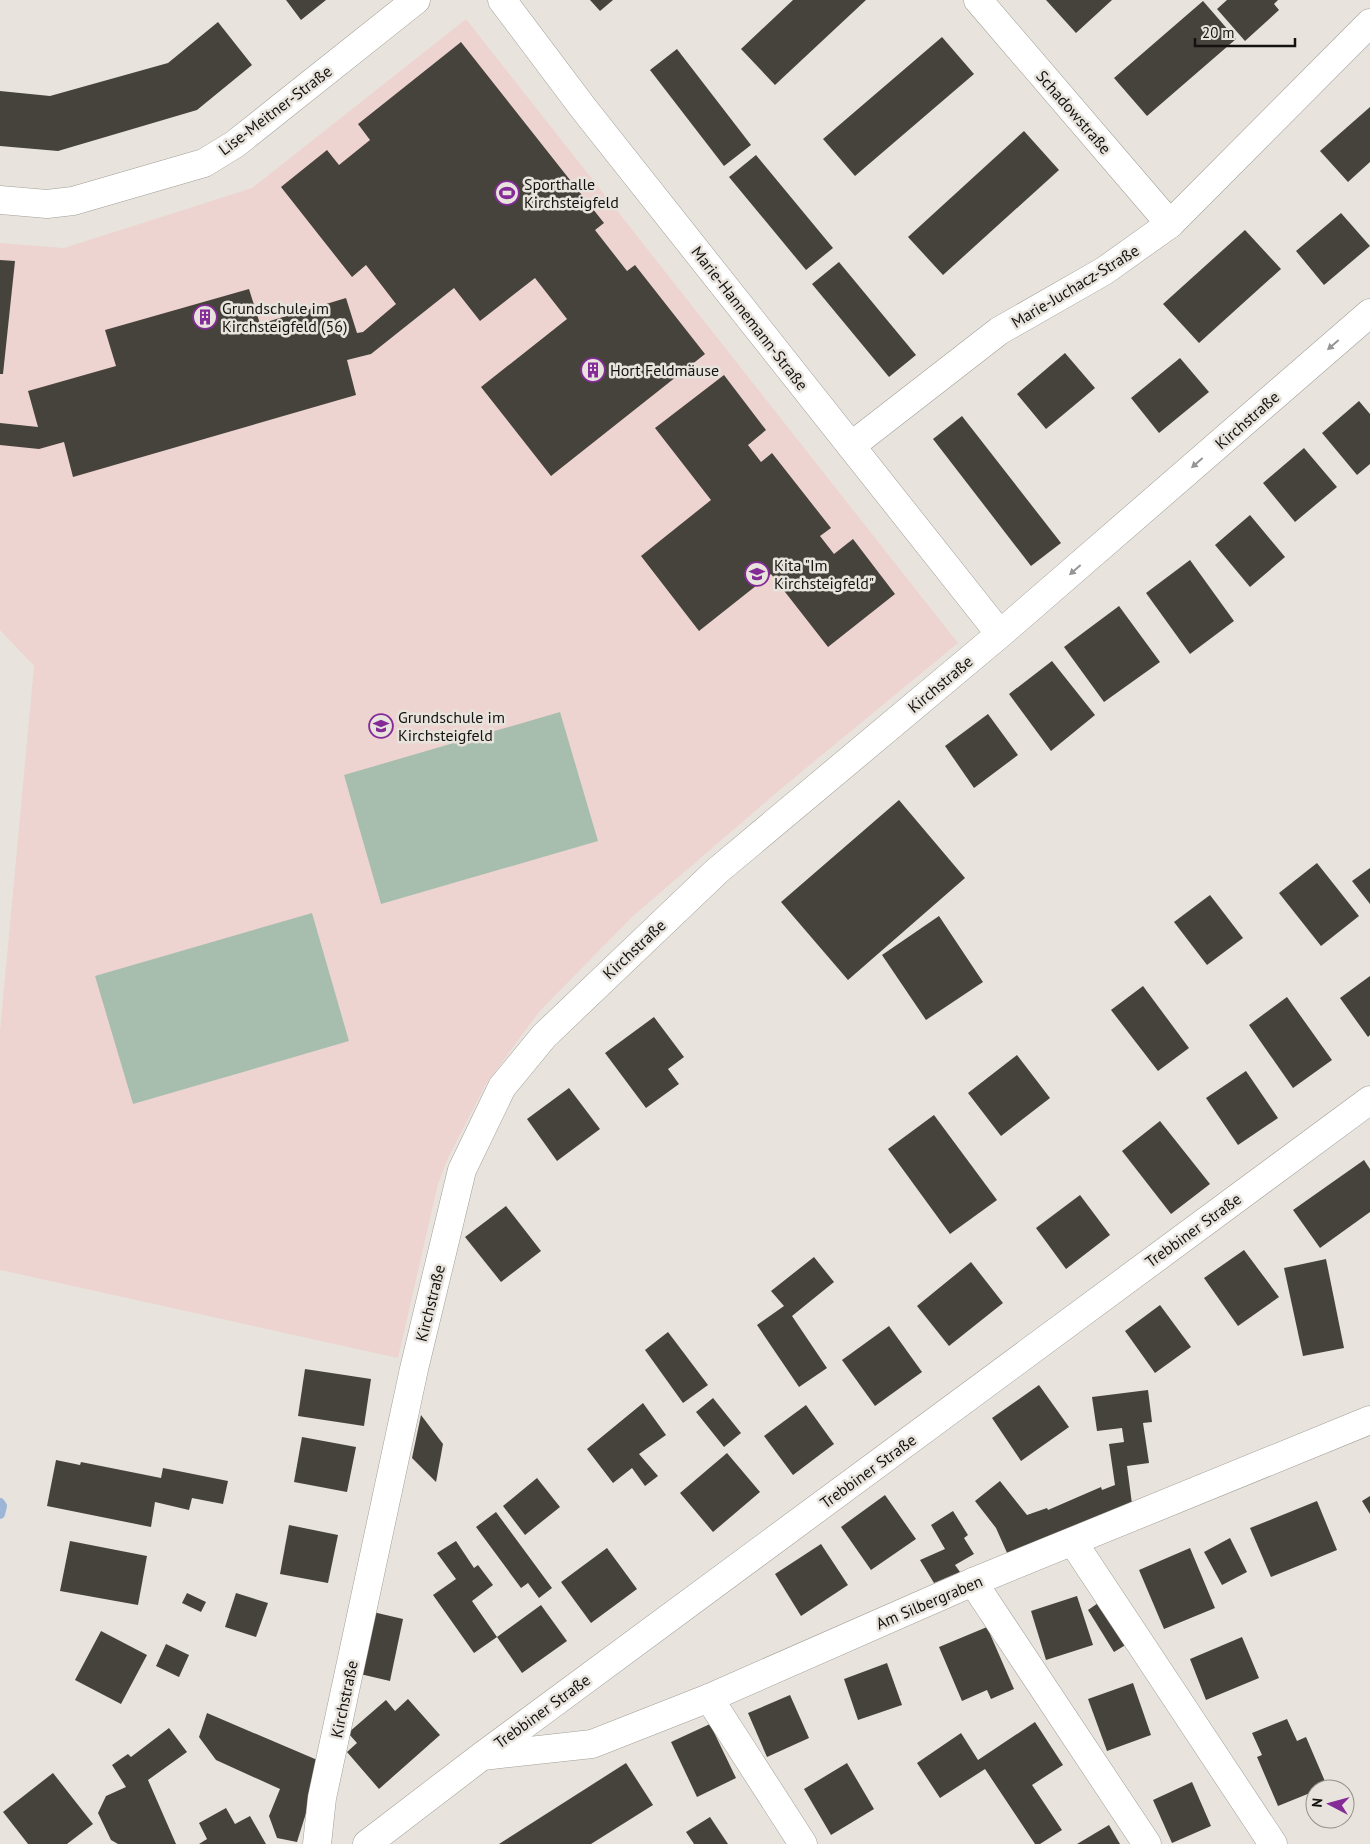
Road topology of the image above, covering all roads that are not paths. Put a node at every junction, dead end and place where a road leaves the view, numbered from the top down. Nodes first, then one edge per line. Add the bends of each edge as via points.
1 (416, 0) edge
2 (502, 0) edge
3 (978, 0) edge
4 (1370, 23) edge
5 (0, 200) edge
6 (1170, 224) junction
7 (1370, 313) edge
8 (850, 446) junction
9 (1000, 634) junction
10 (1370, 1100) edge
11 (1370, 1420) edge
12 (1073, 1542) junction
13 (973, 1582) junction
14 (709, 1698) junction
15 (482, 1756) junction
16 (317, 1844) edge
17 (367, 1844) edge
18 (803, 1844) edge
19 (1147, 1844) edge
20 (1274, 1844) edge

1 - 5 street, Lise-Meitner-Straße via 235,144 204,163 73,201 47,204
2 - 8 street, Marie-Hannemann-Straße
3 - 6 street, Schadowstraße
4 - 6 street, Marie-Juchacz-Straße
6 - 8 street, Marie-Juchacz-Straße via 1104,271 999,331
7 -> 9 street, Kirchstraße
8 - 9 street, Marie-Hannemann-Straße
9 - 16 street, Kirchstraße via 717,871 544,1036 502,1087 462,1170 410,1389 322,1798
10 - 15 street, Trebbiner Straße
11 - 12 street, Am Silbergraben
12 - 13 street, Am Silbergraben
12 - 20 street
13 - 14 street, Am Silbergraben
13 - 19 street
14 - 15 street, Am Silbergraben via 592,1744
14 - 18 street
15 - 17 street, Trebbiner Straße

